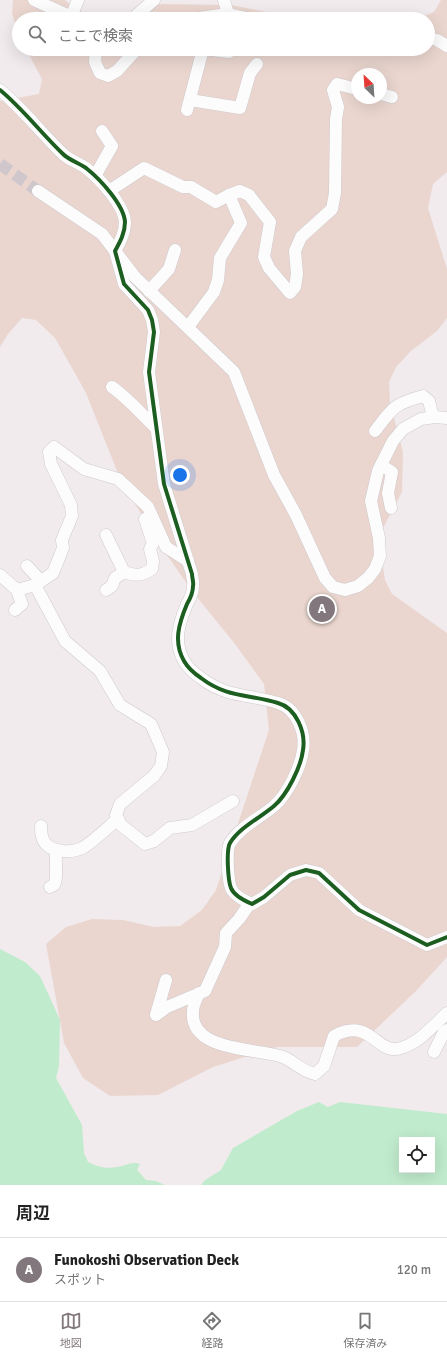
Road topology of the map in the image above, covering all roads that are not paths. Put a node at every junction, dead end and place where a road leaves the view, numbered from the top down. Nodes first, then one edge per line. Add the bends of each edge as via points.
1 (34, 0) edge
2 (78, 0) edge
3 (154, 0) edge
4 (224, 0) edge
5 (61, 12) edge
6 (75, 12) edge
7 (140, 12) edge
8 (227, 12) edge
9 (435, 40) edge
10 (447, 46) edge
11 (95, 56) edge
12 (131, 56) edge
13 (201, 56) edge
14 (257, 64) dead end
15 (351, 88) edge
16 (0, 90) edge
17 (102, 131) dead end
18 (95, 176) junction
19 (38, 191) tunnel mouth
20 (109, 191) junction
21 (229, 195) junction
22 (175, 250) dead end
23 (115, 251) junction
24 (149, 291) junction
25 (188, 328) junction
26 (112, 387) dead end
27 (433, 417) junction
28 (447, 418) edge
29 (156, 428) junction
30 (375, 430) dead end
31 (381, 465) junction
32 (391, 508) dead end
33 (152, 516) junction
34 (106, 535) dead end
35 (188, 561) junction
36 (26, 566) dead end
37 (124, 572) junction
38 (0, 575) edge
39 (38, 583) junction
40 (17, 590) junction
41 (106, 590) dead end
42 (15, 610) dead end
43 (233, 801) dead end
44 (118, 819) junction
45 (41, 826) dead end
46 (56, 850) junction
47 (50, 887) dead end
48 (250, 903) junction
49 (447, 937) edge
50 (166, 980) dead end
51 (199, 993) junction
52 (447, 1013) edge
53 (447, 1030) edge
54 (434, 1052) dead end

1 - 5 street
2 - 6 street
3 - 7 street
4 - 8 street
9 - 10 street
11 - 12 street via 100,73 108,76 117,71
13 - 14 street via 189,105 240,108 250,73
15 - 21 street via 337,84 333,90 338,107 335,193 332,209 301,237 294,251 298,274 295,287 290,293 269,268 264,257 270,222 249,195 240,191
16 - 18 street via 17,104 64,155
17 - 18 street via 112,146
18 - 20 street
19 - 23 street via 102,234
20 - 21 street via 144,168 183,187 191,187 216,202
20 - 23 street via 124,214 122,238
21 - 25 street via 241,223 220,258 214,292
22 - 24 street via 169,269
23 - 24 street
23 - 29 street via 124,284 148,310 152,320 154,332 149,372
24 - 25 street
25 - 31 street via 234,372 274,475 325,578 333,587 345,590 358,586 375,569 380,556 379,538 371,501
26 - 29 street via 126,397
27 - 28 street
27 - 30 street via 429,401 423,396 401,402
27 - 31 street via 420,419 403,429 393,441
29 - 35 street via 164,484
31 - 32 street via 392,472 388,492
33 - 35 street via 166,547
33 - 37 street via 145,519 153,543 150,549 152,568 145,574 135,576
33 - 39 street via 148,507 118,479 84,468 54,447 48,452 51,464 71,505 72,516 53,573
34 - 37 street
35 - 48 street via 194,587 177,633 179,650 185,663 214,688 280,703 293,713 303,730 303,750 288,789 275,805 242,830 230,844 227,858 231,888 244,901
36 - 39 street
37 - 41 street via 115,578 112,586
38 - 40 street
39 - 40 street
39 - 44 street via 64,641 100,671 120,705 151,724 161,746 161,766 154,776 120,804 116,815
40 - 42 street via 22,604
43 - 44 street via 192,825 170,828 154,841 145,844 121,825
44 - 46 street via 83,848 72,852
45 - 46 street via 46,844
46 - 47 street via 57,881
48 - 49 street via 264,897 290,874 306,870 319,873 358,910 427,945
48 - 51 street via 226,933 225,947 220,959 205,991
50 - 51 street via 156,1015 167,1007
51 - 52 street via 193,1010 195,1023 204,1036 229,1048 284,1057 304,1072 315,1074 324,1066 334,1036 346,1030 359,1030 390,1048 401,1049 416,1041
53 - 54 street

